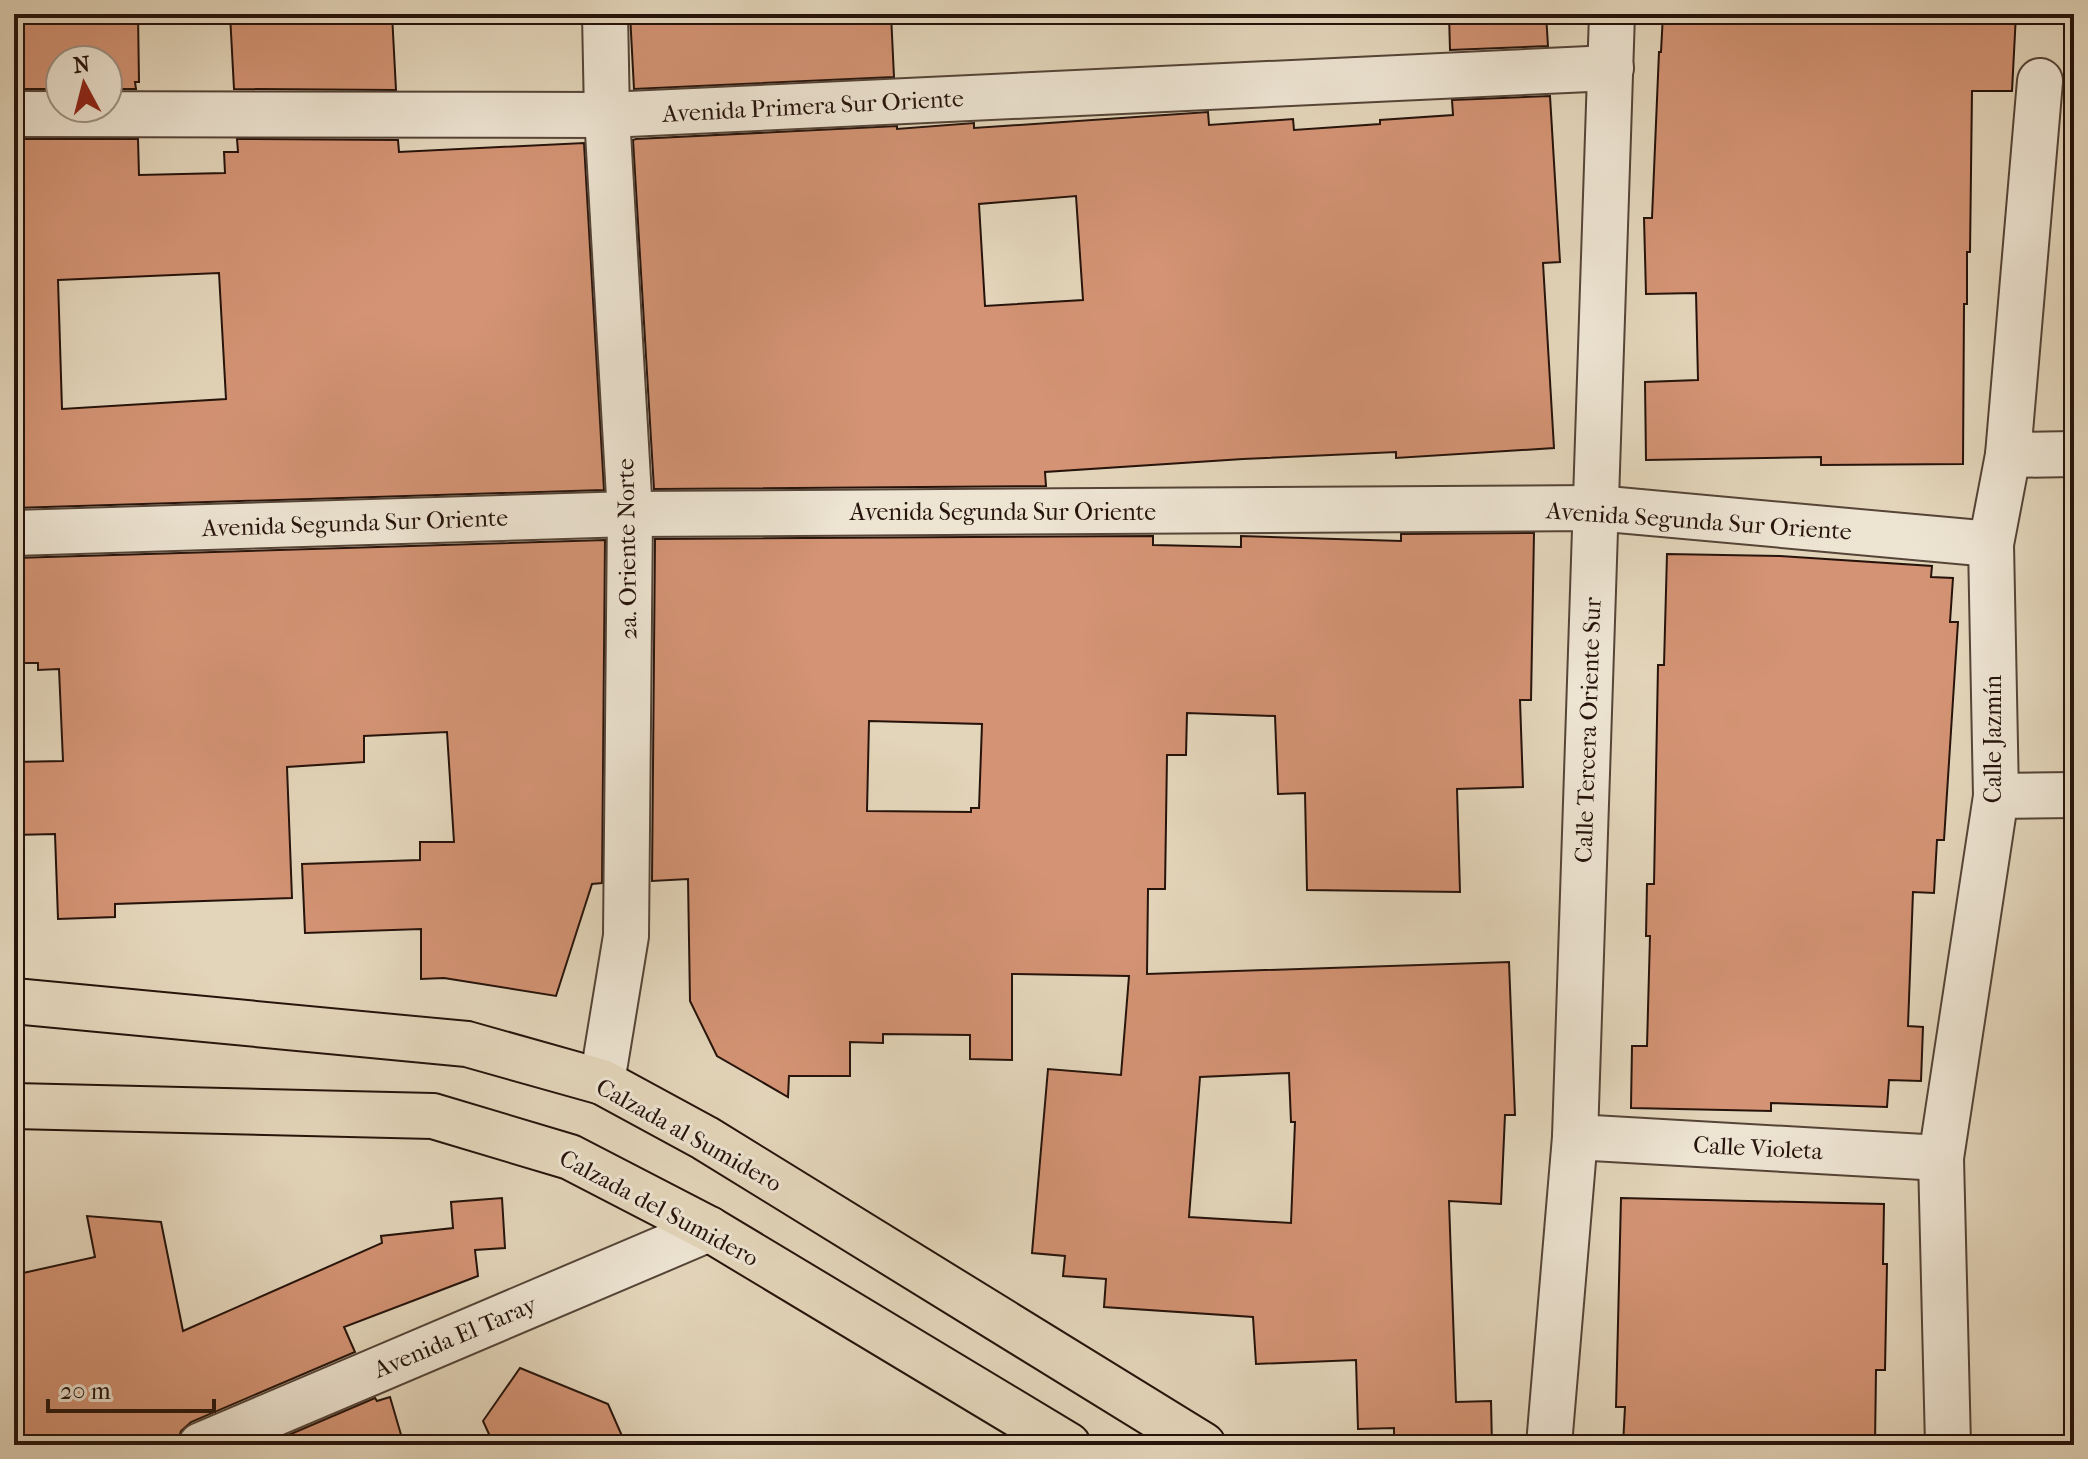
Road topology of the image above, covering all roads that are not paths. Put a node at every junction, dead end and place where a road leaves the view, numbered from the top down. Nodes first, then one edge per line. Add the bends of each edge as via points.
1 (605, 14) edge
2 (1612, 14) edge
3 (1611, 68) junction
4 (2040, 81) dead end
5 (14, 114) edge
6 (607, 115) junction
7 (2074, 454) edge
8 (2008, 455) junction
9 (1596, 508) junction
10 (630, 514) junction
11 (14, 533) edge
12 (1991, 544) junction
13 (2074, 795) edge
14 (1996, 796) junction
15 (14, 1001) edge
16 (602, 1082) junction
17 (14, 1106) edge
18 (1575, 1137) junction
19 (1941, 1158) junction
20 (709, 1229) junction
21 (201, 1445) edge
22 (1068, 1445) edge
23 (1203, 1445) edge
24 (1549, 1445) edge
25 (1948, 1445) edge

1 - 6 street, 2a. Oriente Norte
2 - 3 street, Calle Tercera Oriente Sur
3 - 6 street, Avenida Primera Sur Oriente
3 - 9 street, Calle Tercera Oriente Sur
4 - 8 street, Calle Jazmín
5 - 6 street, Avenida Primera Sur Oriente
6 - 10 street, 2a. Oriente Norte
7 - 8 street
8 - 12 street, Calle Jazmín
9 - 10 street, Avenida Segunda Sur Oriente
9 - 12 street, Avenida Segunda Sur Oriente
9 - 18 street, Calle Tercera Oriente Sur
10 - 11 street, Avenida Segunda Sur Oriente
10 - 16 street, 2a. Oriente Norte via 626,936
12 - 14 street, Calle Jazmín
13 - 14 street
14 - 19 street, Calle Jazmín
15 - 16 main road, Calzada al Sumidero via 467,1044
16 - 23 main road, Calzada al Sumidero via 705,1138
17 - 20 main road, Calzada del Sumidero via 433,1116 570,1157
18 - 19 street, Calle Violeta
18 - 24 street, Calle Tercera Oriente Sur
19 - 25 street, Calle Jazmín
20 - 21 street, Avenida El Taray
20 - 22 main road, Calzada del Sumidero

